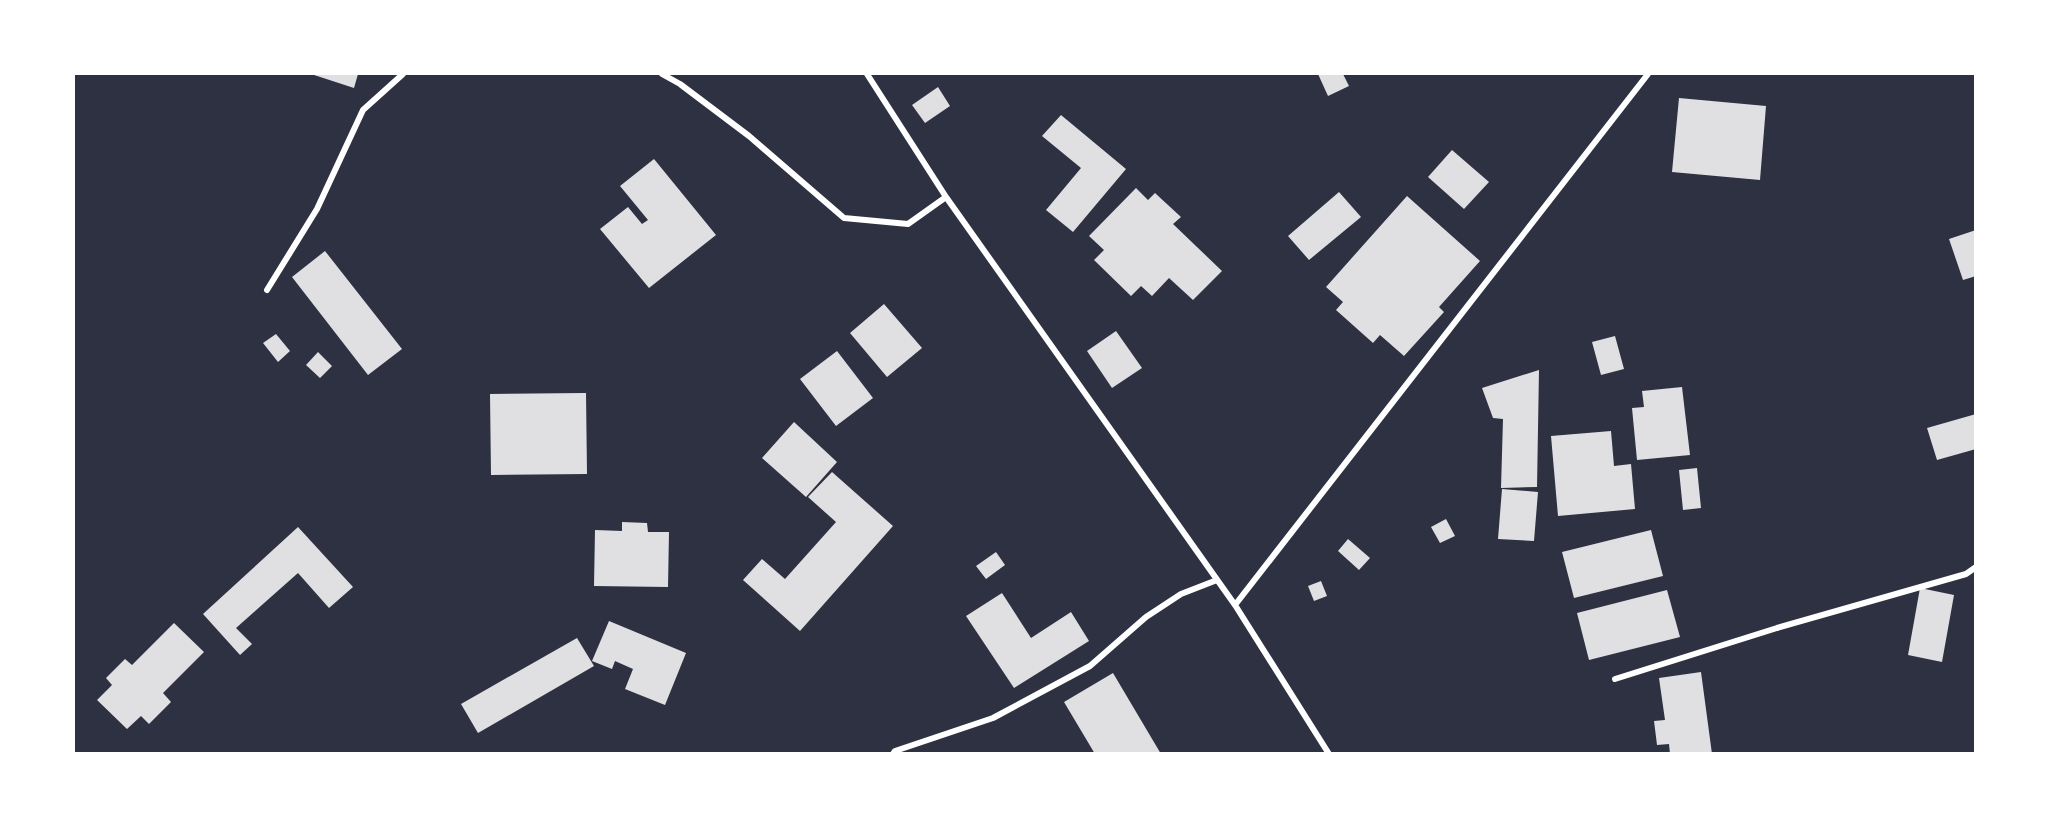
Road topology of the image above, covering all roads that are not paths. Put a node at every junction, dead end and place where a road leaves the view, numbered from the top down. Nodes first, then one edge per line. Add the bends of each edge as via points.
1 (403, 74) edge
2 (662, 74) edge
3 (867, 74) edge
4 (1648, 74) edge
5 (946, 197) junction
6 (267, 290) dead end
7 (1976, 567) edge
8 (1217, 580) junction
9 (1236, 605) junction
10 (1615, 678) dead end
11 (893, 753) edge
12 (1329, 753) edge

1 - 6 street via 363,110 316,209
2 - 5 street via 749,136 844,218 908,224
3 - 5 street
4 - 9 street
5 - 8 street
7 - 10 street via 1966,574
8 - 9 street
8 - 11 street via 1181,594 1146,617 1090,666 1003,713
9 - 12 street

